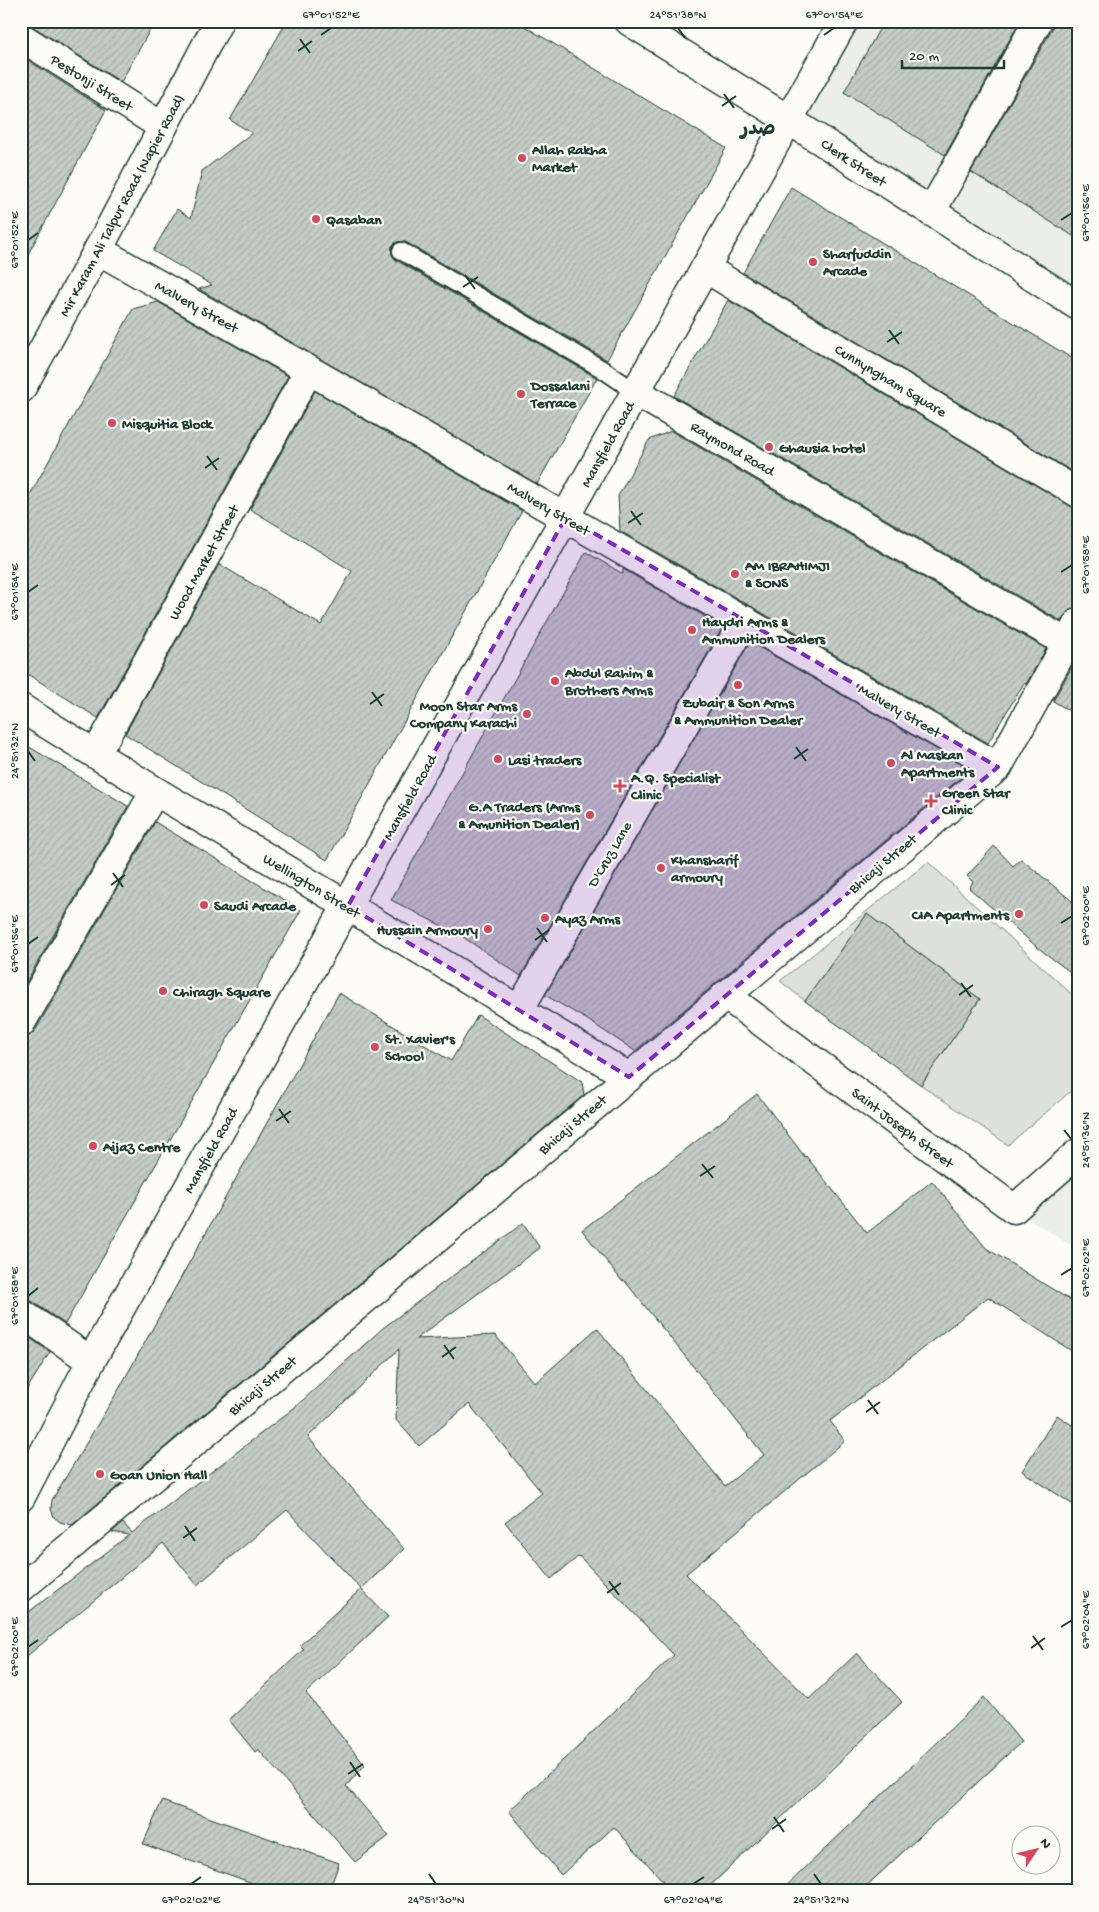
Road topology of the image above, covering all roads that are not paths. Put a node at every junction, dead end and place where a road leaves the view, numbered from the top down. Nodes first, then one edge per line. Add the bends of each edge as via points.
1 (220, 21) edge
2 (629, 21) edge
3 (844, 21) edge
4 (1038, 21) edge
5 (21, 37) edge
6 (789, 120) junction
7 (162, 127) junction
8 (931, 212) junction
9 (98, 250) junction
10 (401, 251) dead end
11 (705, 268) junction
12 (1078, 306) edge
13 (309, 370) junction
14 (21, 389) edge
15 (636, 392) junction
16 (1078, 493) edge
17 (566, 517) junction
18 (745, 620) junction
19 (1072, 633) edge
20 (21, 708) edge
21 (96, 754) junction
22 (998, 766) junction
23 (155, 791) junction
24 (348, 906) junction
25 (725, 995) junction
26 (519, 1010) junction
27 (21, 1023) edge
28 (629, 1077) junction
29 (1078, 1153) edge
30 (21, 1313) edge
31 (91, 1361) junction
32 (21, 1497) edge
33 (21, 1588) edge

1 - 7 street, Mir Karam Ali Talpur Road (Napier Road)
2 - 6 street, Clerk Street
3 - 6 street, Mansfield Road
4 - 8 street
5 - 7 street, Pestonji Street
6 - 8 street, Clerk Street
6 - 11 street, Mansfield Road
7 - 9 street, Mir Karam Ali Talpur Road (Napier Road)
8 - 12 street, Clerk Street
9 - 13 street, Malvery Street
9 - 14 street, Mir Karam Ali Talpur Road (Napier Road)
10 - 15 lane, Raymond Road
11 - 15 street, Mansfield Road
11 - 16 street, Cunnyngham Square
13 - 17 street, Malvery Street
13 - 21 street, Wood Market Street
15 - 17 street, Mansfield Road
15 - 19 street, Raymond Road
17 - 18 street, Malvery Street
17 - 24 street, Mansfield Road
18 - 22 street, Malvery Street
18 - 26 street, D'Cruz Lane
19 - 22 street, Bhicaji Street
20 - 21 street, Wellington Street
21 - 23 street, Wellington Street
22 - 25 street, Bhicaji Street
23 - 24 street, Wellington Street
23 - 27 street
24 - 26 street, Wellington Street
24 - 31 street, Mansfield Road
25 - 28 street, Bhicaji Street
25 - 29 street, Saint Joseph Street via 1014,1208
26 - 28 street, Wellington Street
28 - 33 street, Bhicaji Street
30 - 31 street
31 - 32 street, Mansfield Road

